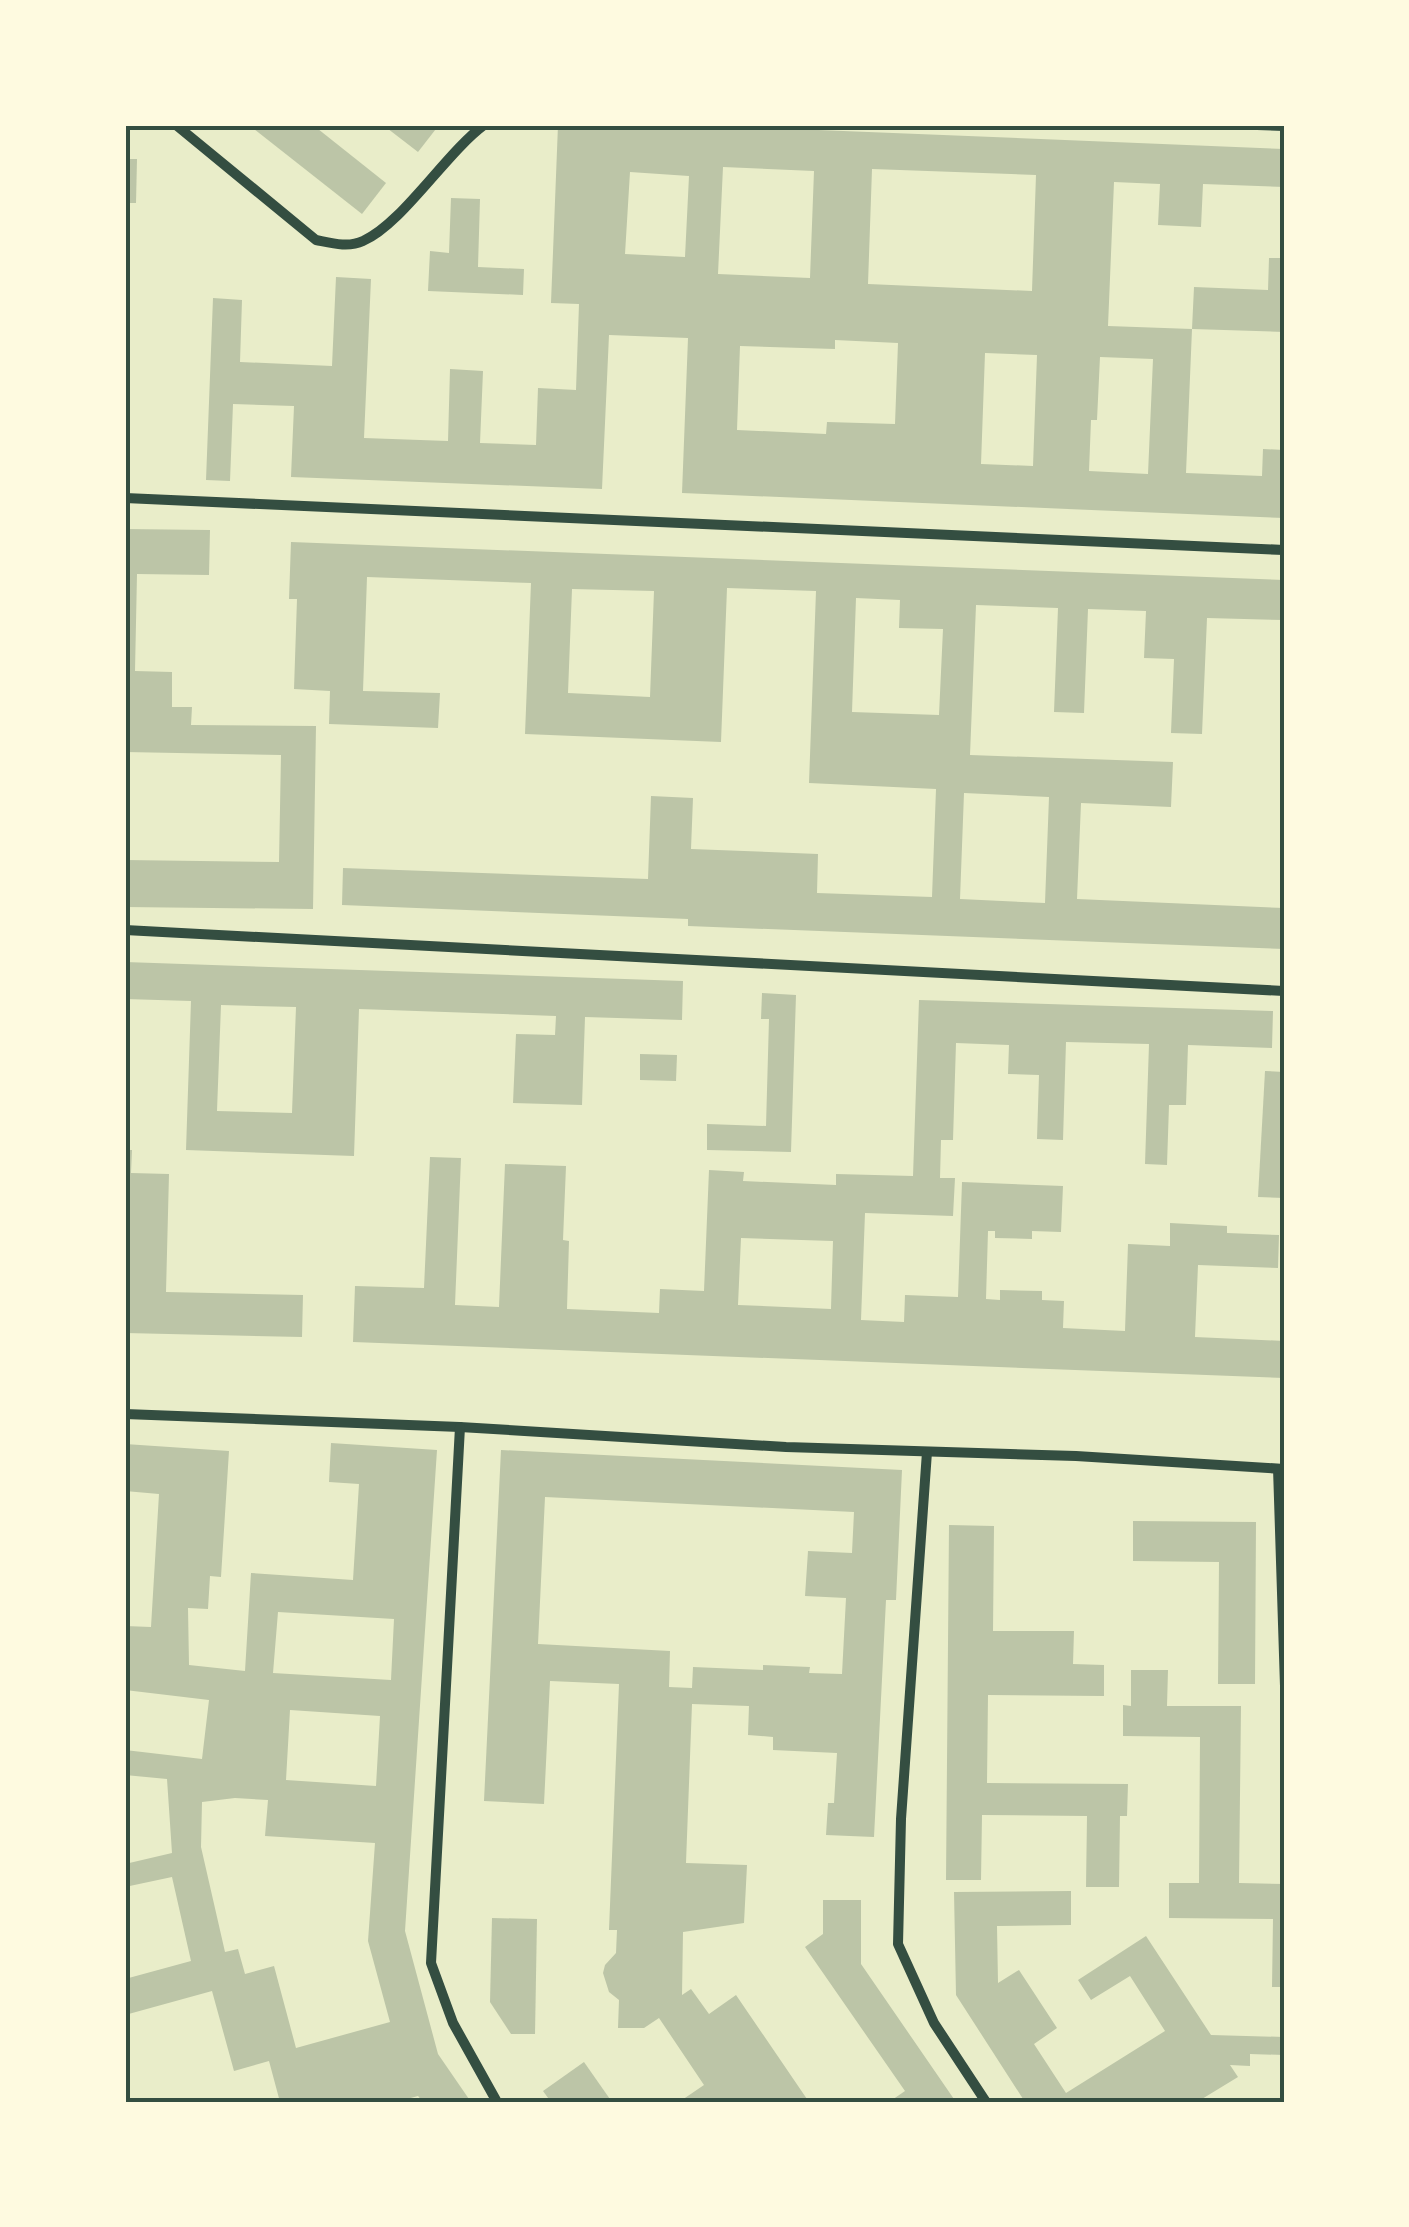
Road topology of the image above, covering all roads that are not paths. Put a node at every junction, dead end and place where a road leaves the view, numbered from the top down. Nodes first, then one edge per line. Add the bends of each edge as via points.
1 (176, 125) edge
2 (484, 125) edge
3 (1257, 125) edge
4 (1284, 126) edge
5 (125, 498) edge
6 (1284, 550) edge
7 (125, 930) edge
8 (1284, 991) edge
9 (125, 1414) edge
10 (460, 1427) junction
11 (927, 1452) junction
12 (1281, 1469) edge
13 (1284, 1686) edge
14 (497, 2102) edge
15 (986, 2102) edge

1 - 2 street via 316,240 342,246 363,242 393,218
3 - 4 street
5 - 6 street
7 - 8 street
9 - 10 street
10 - 11 street
10 - 14 street via 432,1963 453,2023
11 - 12 street
11 - 15 street via 898,1944 934,2023
12 - 13 lane

